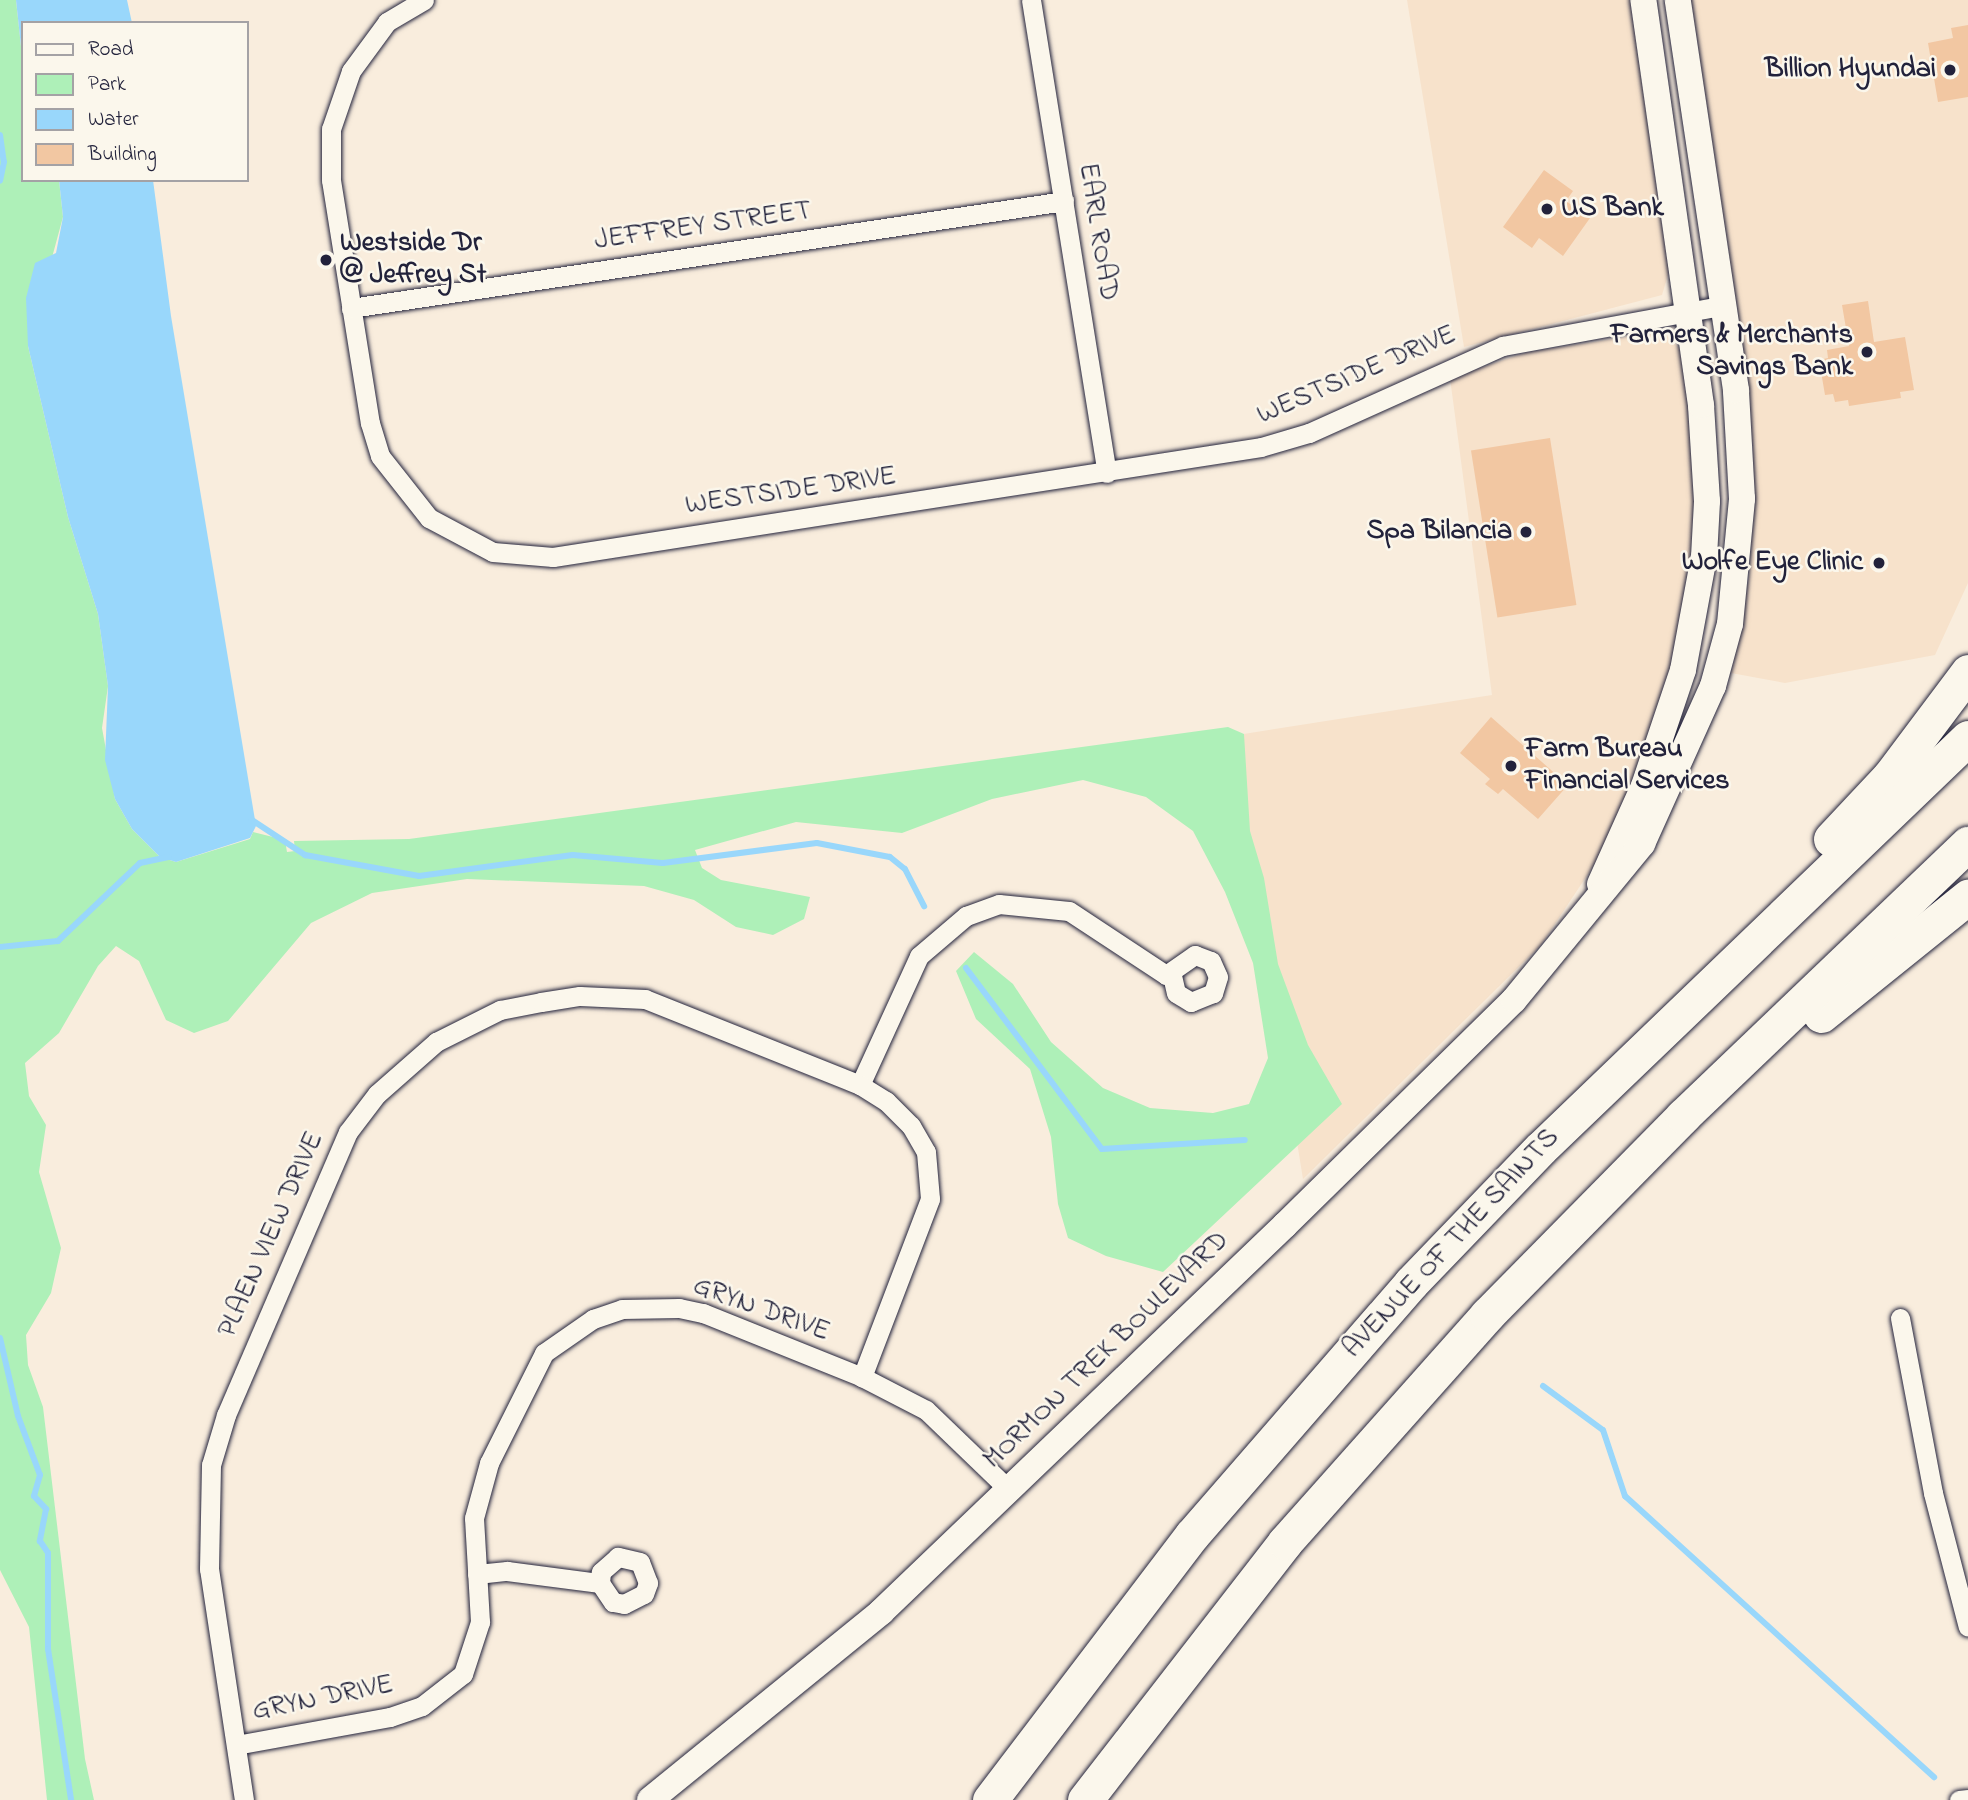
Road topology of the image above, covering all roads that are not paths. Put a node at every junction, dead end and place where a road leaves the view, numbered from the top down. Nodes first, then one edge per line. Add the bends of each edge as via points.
1 (424, 0) edge
2 (1031, 0) edge
3 (1643, 0) edge
4 (1678, 0) edge
5 (1063, 201) junction
6 (1721, 306) junction
7 (351, 308) junction
8 (1687, 311) junction
9 (1107, 473) junction
10 (1968, 672) edge
11 (1968, 738) edge
12 (1968, 844) edge
13 (1968, 897) edge
14 (1584, 921) junction
15 (1172, 976) dead end
16 (1629, 1063) junction
17 (860, 1085) junction
18 (1585, 1212) junction
19 (1900, 1318) dead end
20 (862, 1377) junction
21 (1008, 1489) junction
22 (477, 1574) junction
23 (600, 1583) dead end
24 (1968, 1627) edge
25 (236, 1745) junction
26 (1968, 1799) edge
27 (244, 1800) edge
28 (650, 1800) edge
29 (990, 1800) edge
30 (1085, 1800) edge
31 (1959, 1800) edge

1 - 7 street, WESTSIDE DRIVE via 387,22 368,46 345,85 331,129 331,180
2 - 5 street, EARL ROAD
3 - 8 main road, MORMON TREK BOULEVARD
4 - 6 main road, MORMON TREK BOULEVARD
5 - 7 street, JEFFREY STREET
5 - 9 street, EARL ROAD
6 - 8 street, WESTSIDE DRIVE
6 - 14 main road, MORMON TREK BOULEVARD via 1741,437 1739,562 1730,624 1699,724 1668,796 1642,844
7 - 9 street, WESTSIDE DRIVE via 370,422 391,474 429,519 493,552 553,557
8 - 9 street, WESTSIDE DRIVE via 1503,346 1341,419 1261,447
8 - 14 main road, MORMON TREK BOULEVARD via 1706,453 1697,605 1665,729
10 - 16 highway via 1891,776
11 - 16 highway, AVENUE OF THE SAINTS
12 - 18 highway
13 - 18 highway
14 - 21 main road, MORMON TREK BOULEVARD via 1505,1010
15 - 17 street via 1146,966 1069,911 999,904 966,916 919,956
16 - 29 highway, AVENUE OF THE SAINTS via 1507,1182 1320,1384 1135,1606
17 - 20 street, PLAEN VIEW DRIVE via 911,1125 930,1172 930,1199 918,1241
17 - 25 street, PLAEN VIEW DRIVE via 645,999 580,996 500,1010 469,1024 426,1050 377,1094 329,1169 226,1415 211,1465 206,1540
18 - 30 highway via 1321,1500
19 - 24 street via 1933,1493
20 - 21 street, GRYN DRIVE via 926,1410
20 - 22 street, GRYN DRIVE via 679,1308 622,1310 593,1319 544,1353 494,1451 474,1518
21 - 28 main road, MORMON TREK BOULEVARD via 824,1663
22 - 23 street via 507,1571
22 - 25 street, GRYN DRIVE via 480,1622 473,1651 463,1674 444,1693 390,1717
25 - 27 street, PLAEN VIEW DRIVE
26 - 31 street

